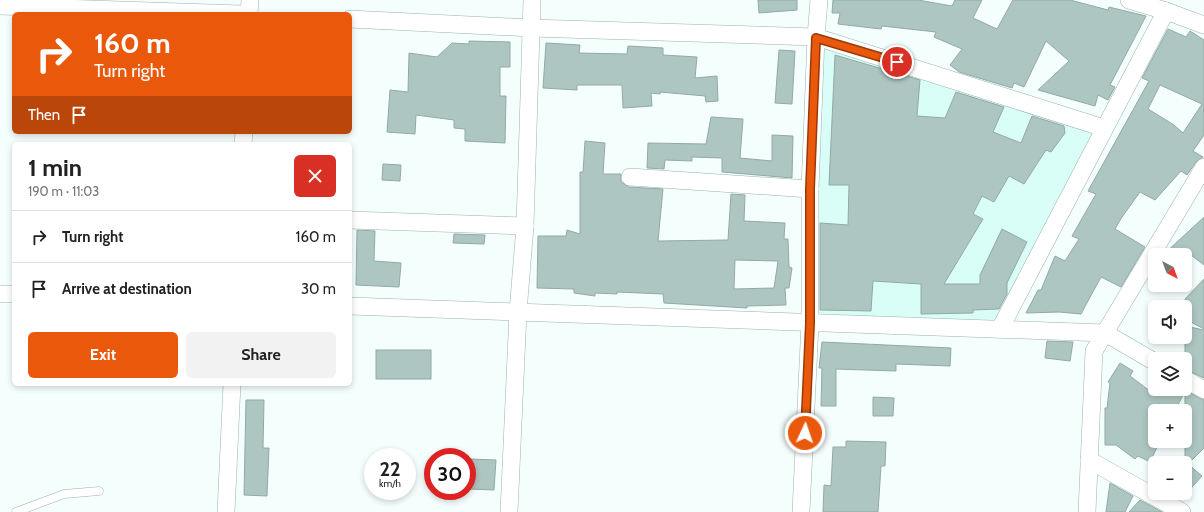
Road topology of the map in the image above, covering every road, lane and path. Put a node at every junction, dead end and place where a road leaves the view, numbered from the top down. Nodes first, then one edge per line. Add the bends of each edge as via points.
1 (250, 0) edge
2 (532, 0) edge
3 (819, 0) edge
4 (1129, 0) edge
5 (0, 6) edge
6 (1166, 11) junction
7 (181, 12) edge
8 (250, 12) edge
9 (352, 19) edge
10 (1204, 25) edge
11 (531, 28) junction
12 (816, 38) junction
13 (1104, 128) junction
14 (1204, 166) edge
15 (630, 177) dead end
16 (810, 189) junction
17 (352, 220) edge
18 (525, 226) junction
19 (0, 294) edge
20 (12, 294) edge
21 (352, 306) edge
22 (518, 312) junction
23 (810, 323) junction
24 (1000, 329) junction
25 (1105, 333) junction
26 (1148, 358) edge
27 (1192, 383) edge
28 (232, 386) edge
29 (1204, 390) edge
30 (1090, 460) junction
31 (100, 490) dead end
32 (16, 512) edge
33 (226, 512) edge
34 (509, 512) edge
35 (800, 512) edge
36 (1087, 512) edge
37 (1182, 512) edge

1 - 8 street
2 - 11 street
3 - 12 street
4 - 6 street
5 - 7 street
6 - 10 street
6 - 13 street
9 - 11 street
11 - 12 street
11 - 18 street
12 - 13 street
12 - 16 street
13 - 24 street
14 - 25 street
15 - 16 street
16 - 23 street
17 - 18 street
18 - 22 street
19 - 20 street
21 - 22 street
22 - 23 street
22 - 34 street
23 - 24 street
23 - 35 street
24 - 25 street
25 - 26 street
25 - 30 street via 1094,351
27 - 29 street
28 - 33 street
30 - 36 street
30 - 37 street
31 - 32 lane via 64,494

